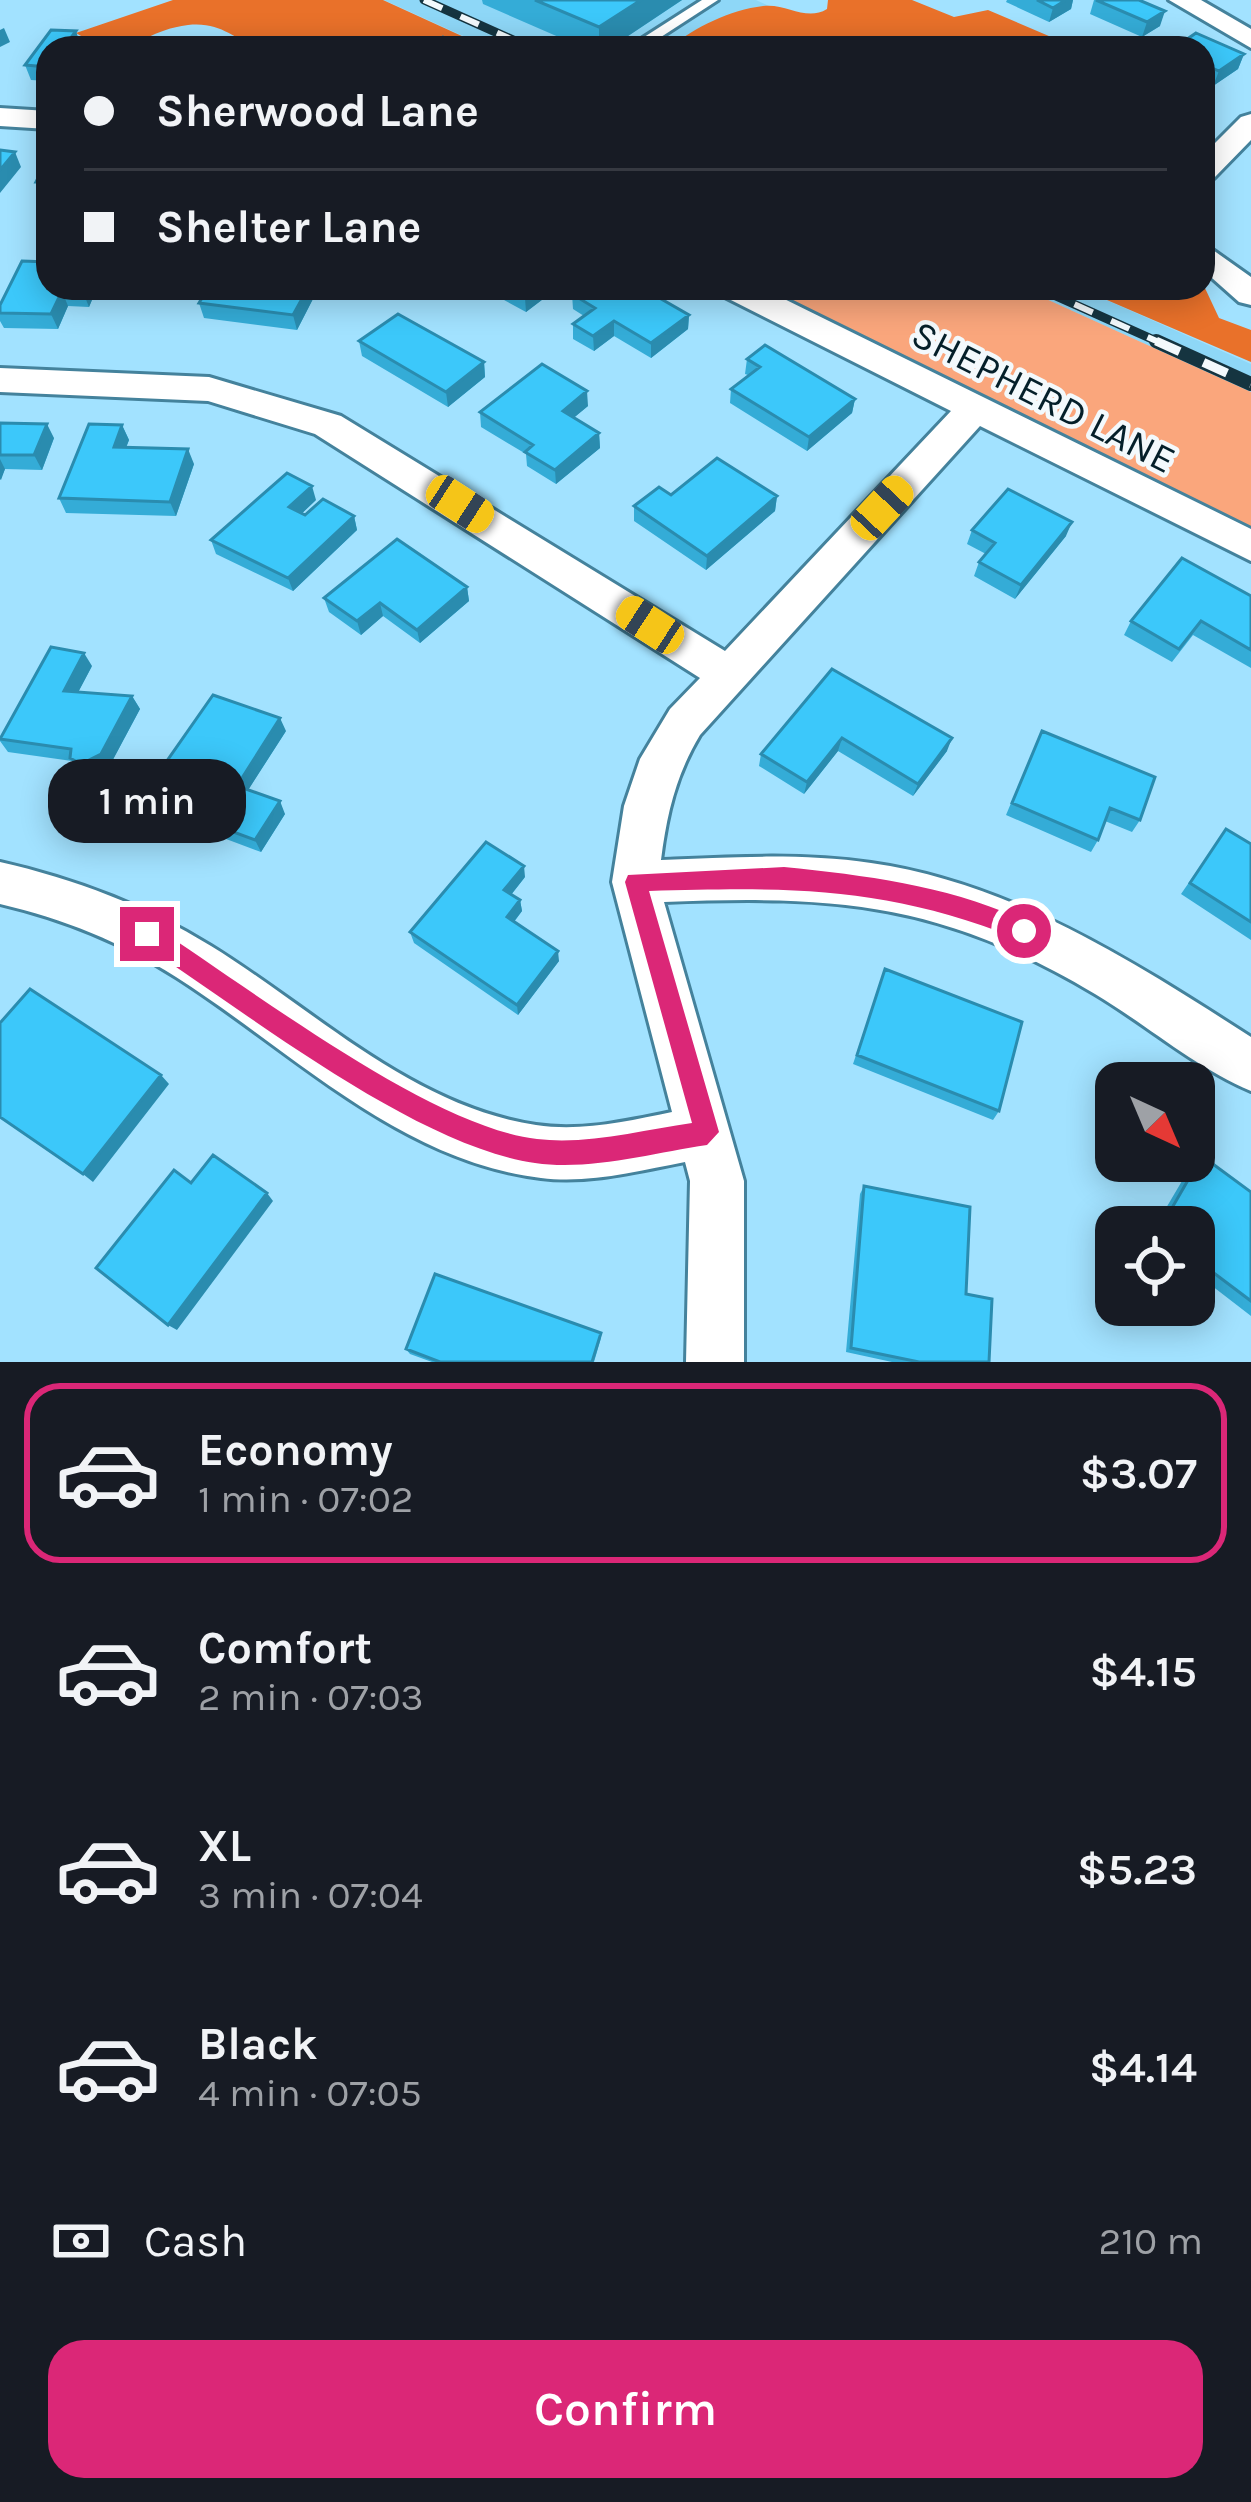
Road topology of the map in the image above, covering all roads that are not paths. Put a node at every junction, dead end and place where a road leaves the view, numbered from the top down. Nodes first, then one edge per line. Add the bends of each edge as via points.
1 (711, 0) edge
2 (1182, 0) edge
3 (653, 36) edge
4 (1251, 40) edge
5 (0, 117) edge
6 (36, 119) edge
7 (1251, 123) edge
8 (1215, 160) edge
9 (1215, 263) edge
10 (1251, 294) edge
11 (759, 300) edge
12 (0, 380) edge
13 (975, 408) junction
14 (1251, 546) edge
15 (726, 674) junction
16 (635, 882) junction
17 (0, 883) edge
18 (1251, 1066) edge
19 (707, 1132) junction
20 (715, 1362) edge

1 - 3 lane
2 - 4 street
5 - 6 street
7 - 8 street
9 - 10 street
11 - 13 street, SHEPHERD LANE
12 - 15 street via 209,389 328,425
13 - 14 street, SHEPHERD LANE
13 - 15 street
15 - 16 street via 662,759
16 - 18 street via 784,877 898,889 989,914 1095,964
16 - 19 street
17 - 19 street via 147,934 407,1103 472,1135 537,1151
19 - 20 street via 717,1181

